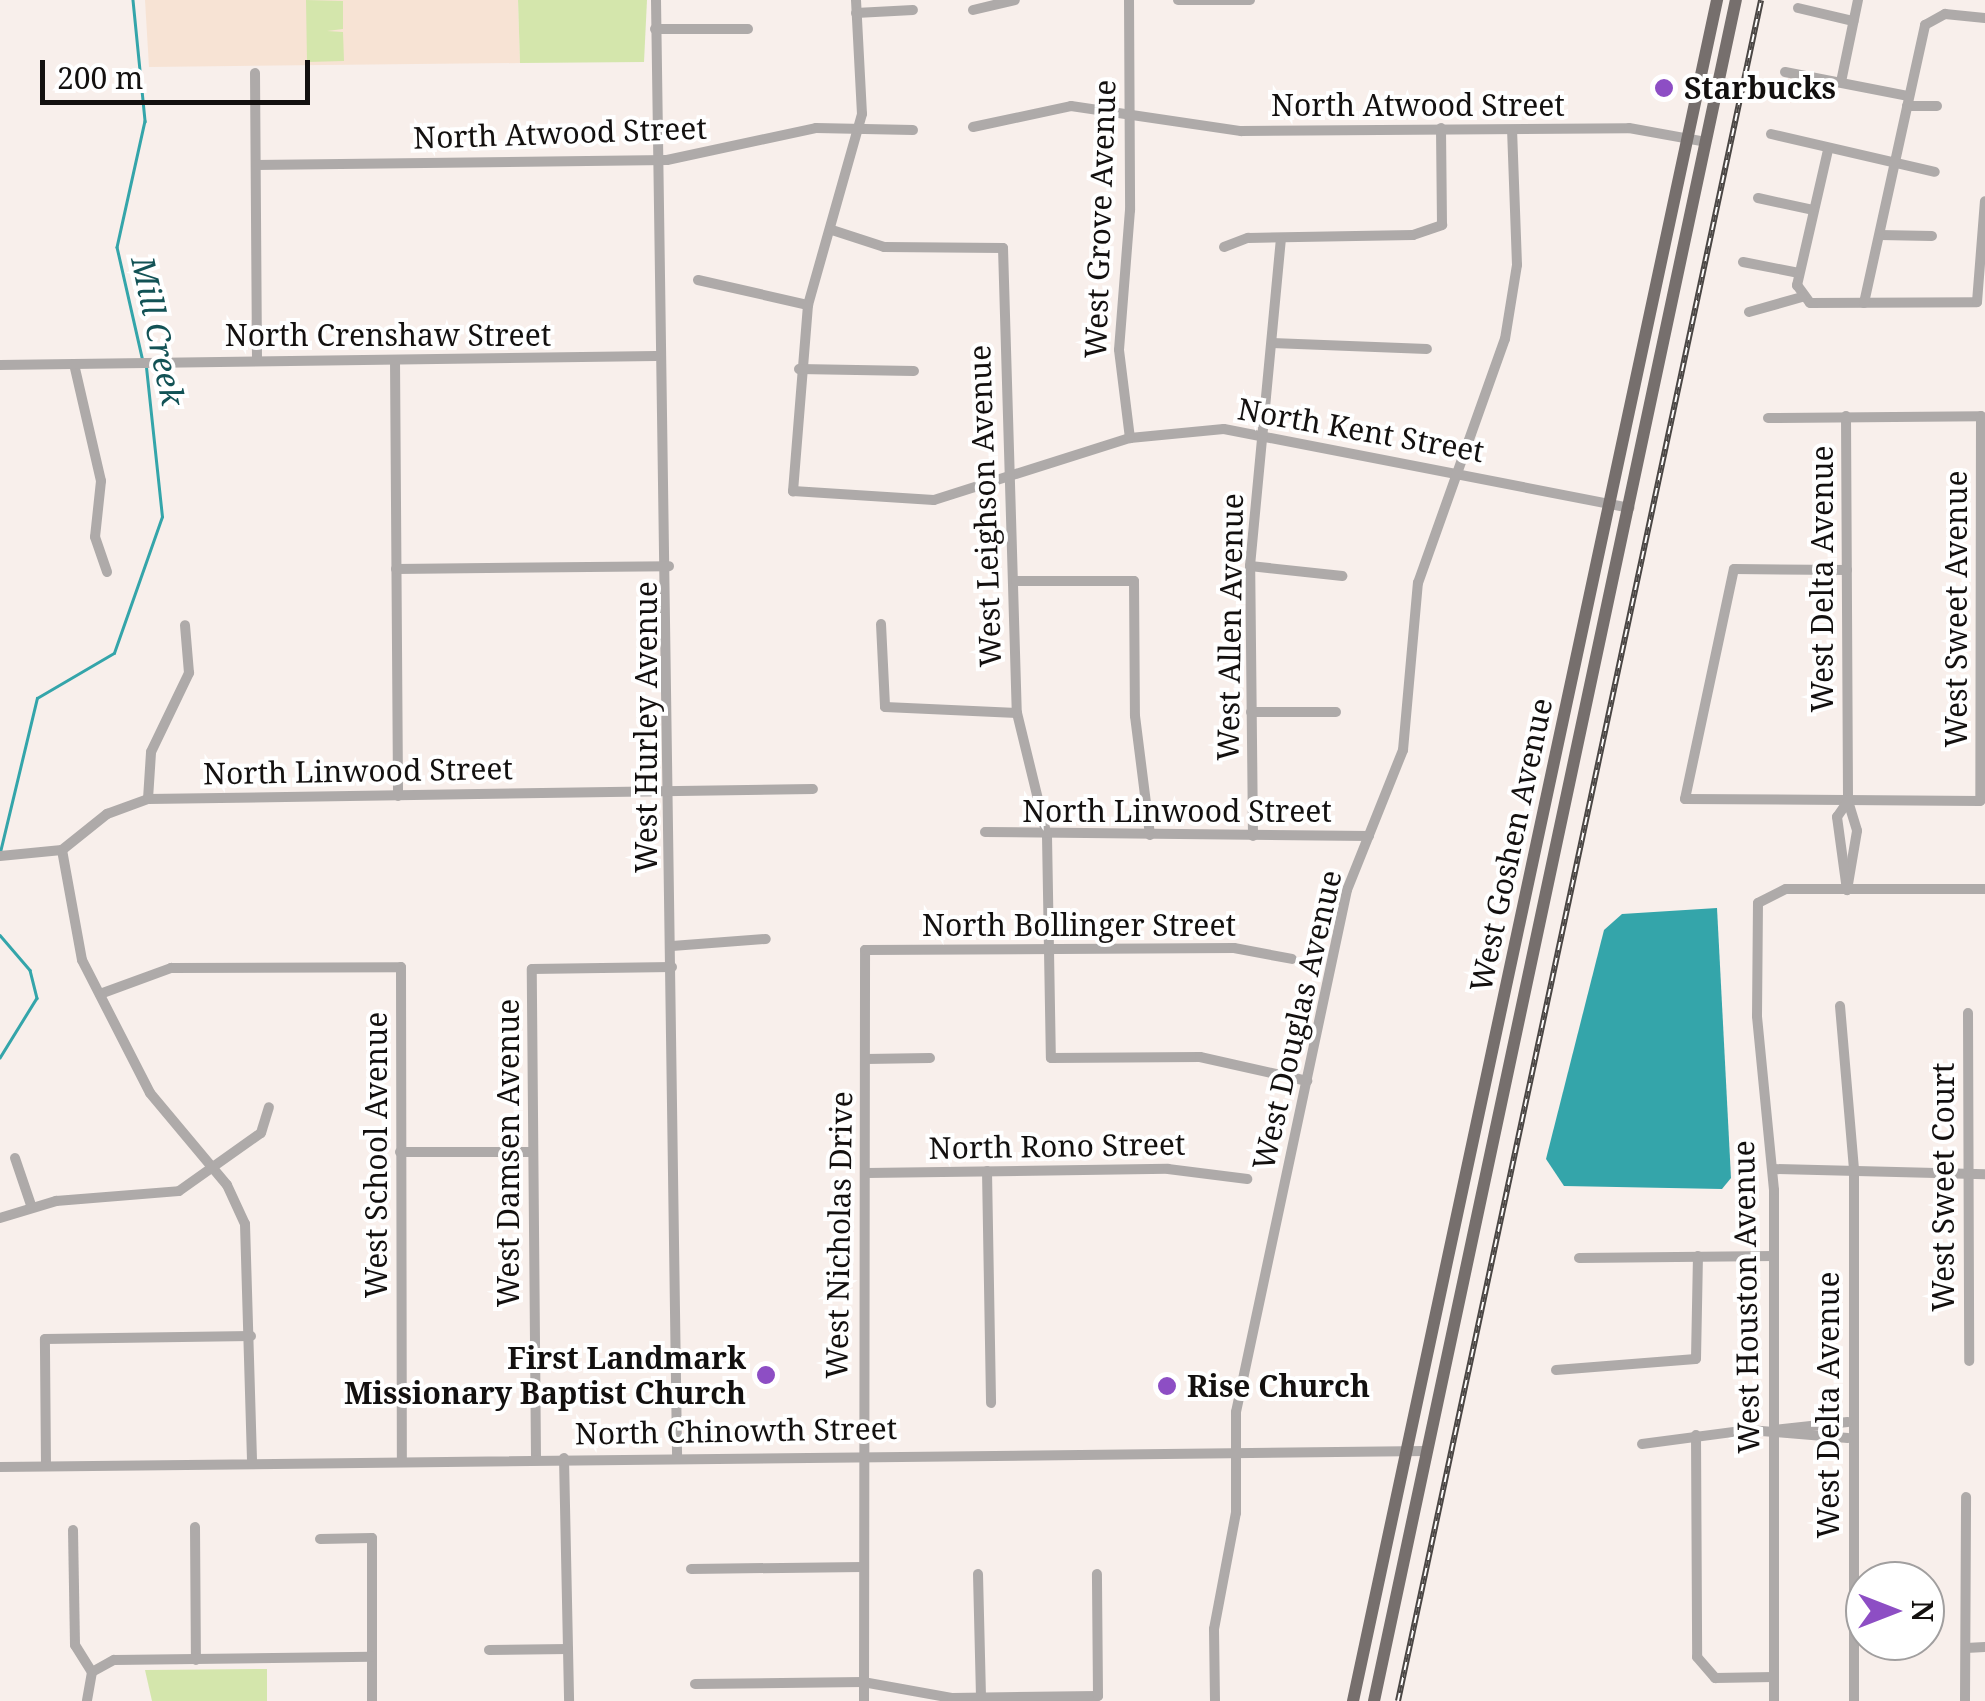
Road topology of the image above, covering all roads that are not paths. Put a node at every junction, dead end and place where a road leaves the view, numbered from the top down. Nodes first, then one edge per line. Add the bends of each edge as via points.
1 (656, 0) edge
2 (856, 0) edge
3 (1014, 0) edge
4 (1129, 0) edge
5 (1178, 0) edge
6 (1250, 0) edge
7 (1717, 0) edge
8 (1728, 0) edge
9 (1736, 0) edge
10 (1858, 0) edge
11 (1798, 8) dead end
12 (913, 10) dead end
13 (972, 10) dead end
14 (856, 13) junction
15 (1985, 18) edge
16 (1853, 21) junction
17 (655, 29) junction
18 (748, 30) dead end
19 (1785, 72) dead end
20 (255, 73) dead end
21 (1841, 82) junction
22 (1716, 96) junction
23 (1908, 101) junction
24 (1937, 106) dead end
25 (1130, 113) junction
26 (861, 124) junction
27 (973, 128) dead end
28 (1441, 128) junction
29 (913, 130) dead end
30 (1512, 130) junction
31 (1771, 134) dead end
32 (1688, 138) junction
33 (1706, 142) junction
34 (1828, 150) junction
35 (654, 160) junction
36 (256, 164) junction
37 (1894, 166) junction
38 (1935, 172) dead end
39 (1758, 198) dead end
40 (1985, 201) edge
41 (1813, 210) junction
42 (1985, 214) edge
43 (832, 230) junction
44 (1880, 235) junction
45 (1932, 236) dead end
46 (1281, 239) junction
47 (1224, 247) dead end
48 (1743, 262) dead end
49 (1800, 273) junction
50 (698, 280) dead end
51 (1800, 294) junction
52 (1864, 303) junction
53 (808, 306) junction
54 (1748, 312) dead end
55 (1272, 342) junction
56 (1427, 349) dead end
57 (656, 356) junction
58 (257, 360) junction
59 (395, 360) junction
60 (74, 364) junction
61 (0, 365) edge
62 (799, 370) junction
63 (914, 370) dead end
64 (1846, 416) junction
65 (1768, 418) dead end
66 (1262, 430) junction
67 (1130, 438) junction
68 (1459, 472) junction
69 (1014, 479) junction
70 (1609, 505) junction
71 (1629, 508) junction
72 (669, 566) junction
73 (1250, 566) junction
74 (396, 569) junction
75 (1847, 570) junction
76 (106, 572) dead end
77 (1342, 576) dead end
78 (1016, 581) junction
79 (881, 624) dead end
80 (185, 625) dead end
81 (1252, 712) junction
82 (1336, 712) dead end
83 (1017, 713) junction
84 (813, 788) dead end
85 (671, 792) junction
86 (398, 796) junction
87 (148, 799) junction
88 (1848, 801) junction
89 (985, 832) dead end
90 (1150, 835) junction
91 (1047, 836) junction
92 (1253, 836) junction
93 (1369, 836) junction
94 (1838, 844) junction
95 (1856, 844) junction
96 (62, 850) junction
97 (4, 856) edge
98 (1985, 889) edge
99 (1846, 890) junction
100 (766, 939) dead end
101 (672, 946) junction
102 (1049, 948) junction
103 (865, 950) joint
104 (1292, 959) dead end
105 (672, 967) junction
106 (100, 994) junction
107 (1840, 1006) dead end
108 (1968, 1013) dead end
109 (1500, 1014) junction
110 (930, 1058) dead end
111 (866, 1059) junction
112 (1307, 1082) junction
113 (269, 1107) dead end
114 (1496, 1128) junction
115 (400, 1152) junction
116 (532, 1152) junction
117 (15, 1158) dead end
118 (213, 1167) junction
119 (1772, 1168) junction
120 (1854, 1169) junction
121 (987, 1172) junction
122 (1968, 1172) junction
123 (867, 1173) junction
124 (1985, 1174) edge
125 (1246, 1180) dead end
126 (31, 1205) junction
127 (0, 1218) edge
128 (1698, 1256) junction
129 (1774, 1256) junction
130 (1579, 1258) dead end
131 (251, 1336) junction
132 (1969, 1361) dead end
133 (1556, 1370) dead end
134 (991, 1402) dead end
135 (1848, 1422) junction
136 (1774, 1430) junction
137 (1696, 1435) junction
138 (1848, 1438) junction
139 (1642, 1444) dead end
140 (1408, 1448) junction
141 (1426, 1451) junction
142 (1236, 1452) junction
143 (862, 1453) junction
144 (677, 1455) junction
145 (536, 1458) junction
146 (564, 1458) junction
147 (402, 1462) junction
148 (252, 1464) junction
149 (46, 1466) junction
150 (0, 1467) edge
151 (1966, 1497) dead end
152 (194, 1527) dead end
153 (74, 1530) dead end
154 (320, 1539) dead end
155 (863, 1567) junction
156 (691, 1569) dead end
157 (978, 1574) dead end
158 (1097, 1574) dead end
159 (1966, 1648) junction
160 (1985, 1648) edge
161 (568, 1649) junction
162 (489, 1650) dead end
163 (371, 1657) junction
164 (196, 1660) junction
165 (92, 1672) junction
166 (1774, 1678) junction
167 (864, 1682) junction
168 (695, 1684) dead end
169 (981, 1699) edge
170 (87, 1701) edge
171 (372, 1701) edge
172 (569, 1701) edge
173 (864, 1701) edge
174 (1215, 1701) edge
175 (1353, 1701) edge
176 (1374, 1701) edge
177 (1774, 1701) edge
178 (1854, 1701) edge
179 (1965, 1701) edge

1 - 17 street, West Hurley Avenue
2 - 14 street
3 - 13 street
4 - 25 street, West Grove Avenue
5 - 6 street
7 - 32 main road, West Goshen Avenue
8 - 22 main road
9 - 22 main road, West Goshen Avenue
10 - 16 street
11 - 16 street
12 - 14 street
14 - 26 street
15 - 23 street via 1929,18
16 - 21 street
17 - 18 street
17 - 35 street, West Hurley Avenue
19 - 21 street
20 - 36 street
21 - 23 street
22 - 33 main road, West Goshen Avenue
23 - 24 street
23 - 37 street
25 - 27 street, North Atwood Street via 1053,108
25 - 28 street, North Atwood Street via 1241,131
25 - 67 street, West Grove Avenue via 1119,350
26 - 29 street, North Atwood Street
26 - 35 street, North Atwood Street
26 - 43 street
28 - 30 street, North Atwood Street
28 - 46 street via 1442,225 1413,236
30 - 32 street, North Atwood Street
30 - 68 street, West Douglas Avenue via 1517,265 1505,339
31 - 34 street
32 - 33 street, North Atwood Street
32 - 70 main road, West Goshen Avenue
33 - 71 main road, West Goshen Avenue
34 - 37 street
34 - 41 street
35 - 36 street, North Atwood Street
35 - 57 street, West Hurley Avenue
36 - 58 street
37 - 38 street
37 - 44 street
39 - 41 street
40 - 42 street
41 - 49 street
42 - 52 street via 1980,300
43 - 53 street
43 - 69 street, West Leighson Avenue via 884,247 1004,248 1003,400
44 - 45 street
44 - 52 street
46 - 47 street
46 - 55 street, West Allen Avenue
48 - 49 street
49 - 51 street
50 - 53 street
51 - 52 street
51 - 54 street
53 - 62 street
55 - 56 street
55 - 66 street, West Allen Avenue
57 - 59 street, North Crenshaw Street
57 - 72 street, West Hurley Avenue
58 - 59 street, North Crenshaw Street
58 - 60 street, North Crenshaw Street
59 - 74 street
60 - 61 street, North Crenshaw Street
60 - 76 street via 99,464 94,537
62 - 63 street
62 - 69 street, North Kent Street via 793,491 897,503
64 - 65 street
64 - 75 street, West Delta Avenue
64 - 88 street, West Sweet Avenue via 1981,416 1980,801
66 - 67 street, North Kent Street
66 - 68 street, North Kent Street
66 - 73 street, West Allen Avenue
67 - 69 street, North Kent Street
68 - 70 street, North Kent Street
68 - 93 street, West Douglas Avenue via 1418,583 1404,750
69 - 78 street, West Leighson Avenue
70 - 71 street, North Kent Street
70 - 109 main road, West Goshen Avenue
71 - 114 main road, West Goshen Avenue
72 - 74 street
72 - 85 street, West Hurley Avenue
73 - 77 street
73 - 81 street, West Allen Avenue
74 - 86 street
75 - 88 street, West Delta Avenue
75 - 88 street via 1734,569 1685,798
78 - 83 street, West Leighson Avenue
78 - 90 street via 1134,581 1135,716
79 - 83 street via 882,700 891,710
80 - 87 street via 188,673 150,752
81 - 82 street
81 - 92 street, West Allen Avenue
83 - 91 street, West Leighson Avenue
84 - 85 street
85 - 86 street, North Linwood Street
85 - 101 street, West Hurley Avenue
86 - 87 street, North Linwood Street
87 - 96 street, North Linwood Street via 107,814
88 - 94 street, West Delta Avenue via 1837,817
88 - 95 street, West Delta Avenue
89 - 91 street, North Linwood Street
90 - 91 street, North Linwood Street
90 - 92 street, North Linwood Street
91 - 102 street, West Leighson Avenue
92 - 93 street, North Linwood Street
93 - 112 street, West Douglas Avenue via 1347,890
94 - 95 street
94 - 99 street, West Delta Avenue
95 - 99 street, West Delta Avenue
96 - 97 street
96 - 106 street via 73,937
98 - 99 street
99 - 119 street, West Houston Avenue via 1762,894 1757,1016
100 - 101 street
101 - 105 street, West Hurley Avenue
102 - 103 street, North Bollinger Street
102 - 104 street, North Bollinger Street via 1234,948
102 - 112 street, West Leighson Avenue via 1051,1058 1200,1057
103 - 111 street, West Nicholas Drive
105 - 116 street, West Damsen Avenue via 532,969
105 - 144 street, West Hurley Avenue
106 - 115 street, West School Avenue via 171,968 401,967
106 - 118 street via 167,1120
107 - 120 street, West Delta Avenue
108 - 122 street, West Sweet Court
109 - 114 main road via 1506,1044
109 - 140 main road, West Goshen Avenue
110 - 111 street
111 - 123 street, West Nicholas Drive
112 - 142 street, West Douglas Avenue via 1236,1412
113 - 118 street via 261,1133
114 - 141 main road, West Goshen Avenue
115 - 116 street
115 - 147 street, West School Avenue
116 - 145 street, West Damsen Avenue
117 - 126 street
118 - 126 street via 164,1197
118 - 131 street via 245,1224
119 - 120 street
119 - 129 street, West Houston Avenue
120 - 122 street
120 - 135 street, West Delta Avenue
121 - 123 street, North Rono Street
121 - 125 street, North Rono Street via 1202,1170
121 - 134 street
122 - 124 street
122 - 132 street, West Sweet Court
123 - 143 street, West Nicholas Drive
126 - 127 street
128 - 129 street
128 - 130 street
128 - 133 street via 1696,1360
129 - 136 street, West Houston Avenue
131 - 148 street
131 - 149 street via 44,1340
135 - 136 street
135 - 138 street, West Delta Avenue
136 - 137 street
136 - 138 street
136 - 166 street, West Houston Avenue
137 - 139 street
137 - 166 street via 1702,1672
138 - 178 street, West Delta Avenue
140 - 141 street, North Chinowth Street
140 - 142 street, North Chinowth Street
140 - 175 main road, West Goshen Avenue
141 - 176 main road, West Goshen Avenue
142 - 143 street, North Chinowth Street
142 - 174 street, West Douglas Avenue via 1236,1513 1214,1629
143 - 144 street, North Chinowth Street
143 - 155 street, West Nicholas Drive
144 - 146 street, North Chinowth Street
145 - 146 street, North Chinowth Street
145 - 147 street, North Chinowth Street
146 - 161 street
147 - 148 street, North Chinowth Street
148 - 149 street, North Chinowth Street
149 - 150 street, North Chinowth Street
151 - 159 street
152 - 164 street
153 - 165 street via 74,1645
154 - 163 street via 372,1538
155 - 156 street
155 - 167 street, West Nicholas Drive
157 - 169 street
158 - 169 street via 1098,1696
159 - 160 street
159 - 179 street
161 - 162 street
161 - 172 street
163 - 164 street
163 - 171 street
164 - 165 street via 114,1660
165 - 170 street
166 - 177 street, West Houston Avenue
167 - 168 street
167 - 169 street
167 - 173 street, West Nicholas Drive

